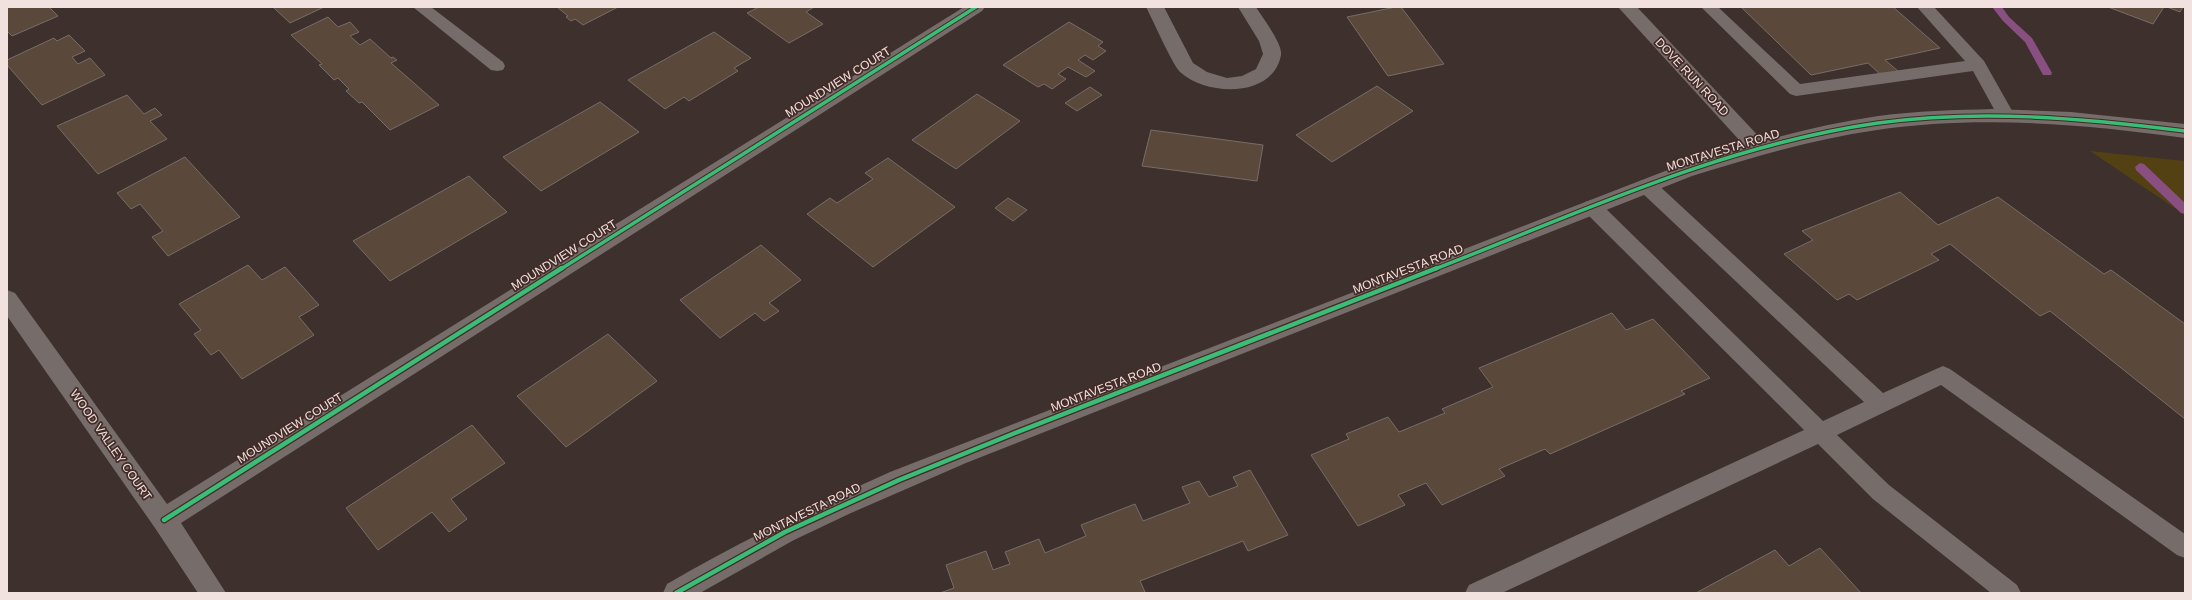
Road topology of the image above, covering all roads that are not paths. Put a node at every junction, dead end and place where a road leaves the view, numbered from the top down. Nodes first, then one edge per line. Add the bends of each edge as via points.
1 (421, 7) edge
2 (976, 7) edge
3 (1154, 7) edge
4 (1247, 7) edge
5 (1627, 7) edge
6 (1709, 7) edge
7 (1925, 7) edge
8 (1978, 64) junction
9 (497, 66) dead end
10 (2006, 116) junction
11 (2185, 131) edge
12 (1758, 148) junction
13 (1647, 186) junction
14 (1592, 207) junction
15 (7, 299) edge
16 (1880, 404) junction
17 (1820, 433) junction
18 (164, 520) junction
19 (2185, 547) edge
20 (213, 593) edge
21 (676, 593) edge
22 (1477, 593) edge
23 (2009, 593) edge

1 - 9 lane
2 - 18 street, MOUNDVIEW COURT
3 - 4 street via 1186,67 1200,76 1227,84 1246,82 1264,73 1272,54 1268,41
5 - 12 street, DOVE RUN ROAD
6 - 8 lane via 1796,90
7 - 8 lane
8 - 10 lane
10 - 11 street, MONTAVESTA ROAD via 2093,121
10 - 12 street, MONTAVESTA ROAD via 1879,123
12 - 13 street, MONTAVESTA ROAD via 1685,170
13 - 14 street, MONTAVESTA ROAD
13 - 16 lane
14 - 17 lane
14 - 21 street, MONTAVESTA ROAD via 958,455 773,538
15 - 18 street, WOOD VALLEY COURT
16 - 17 lane
16 - 19 lane via 1943,374
17 - 22 lane
17 - 23 lane via 1881,492
18 - 20 street, WOOD VALLEY COURT

